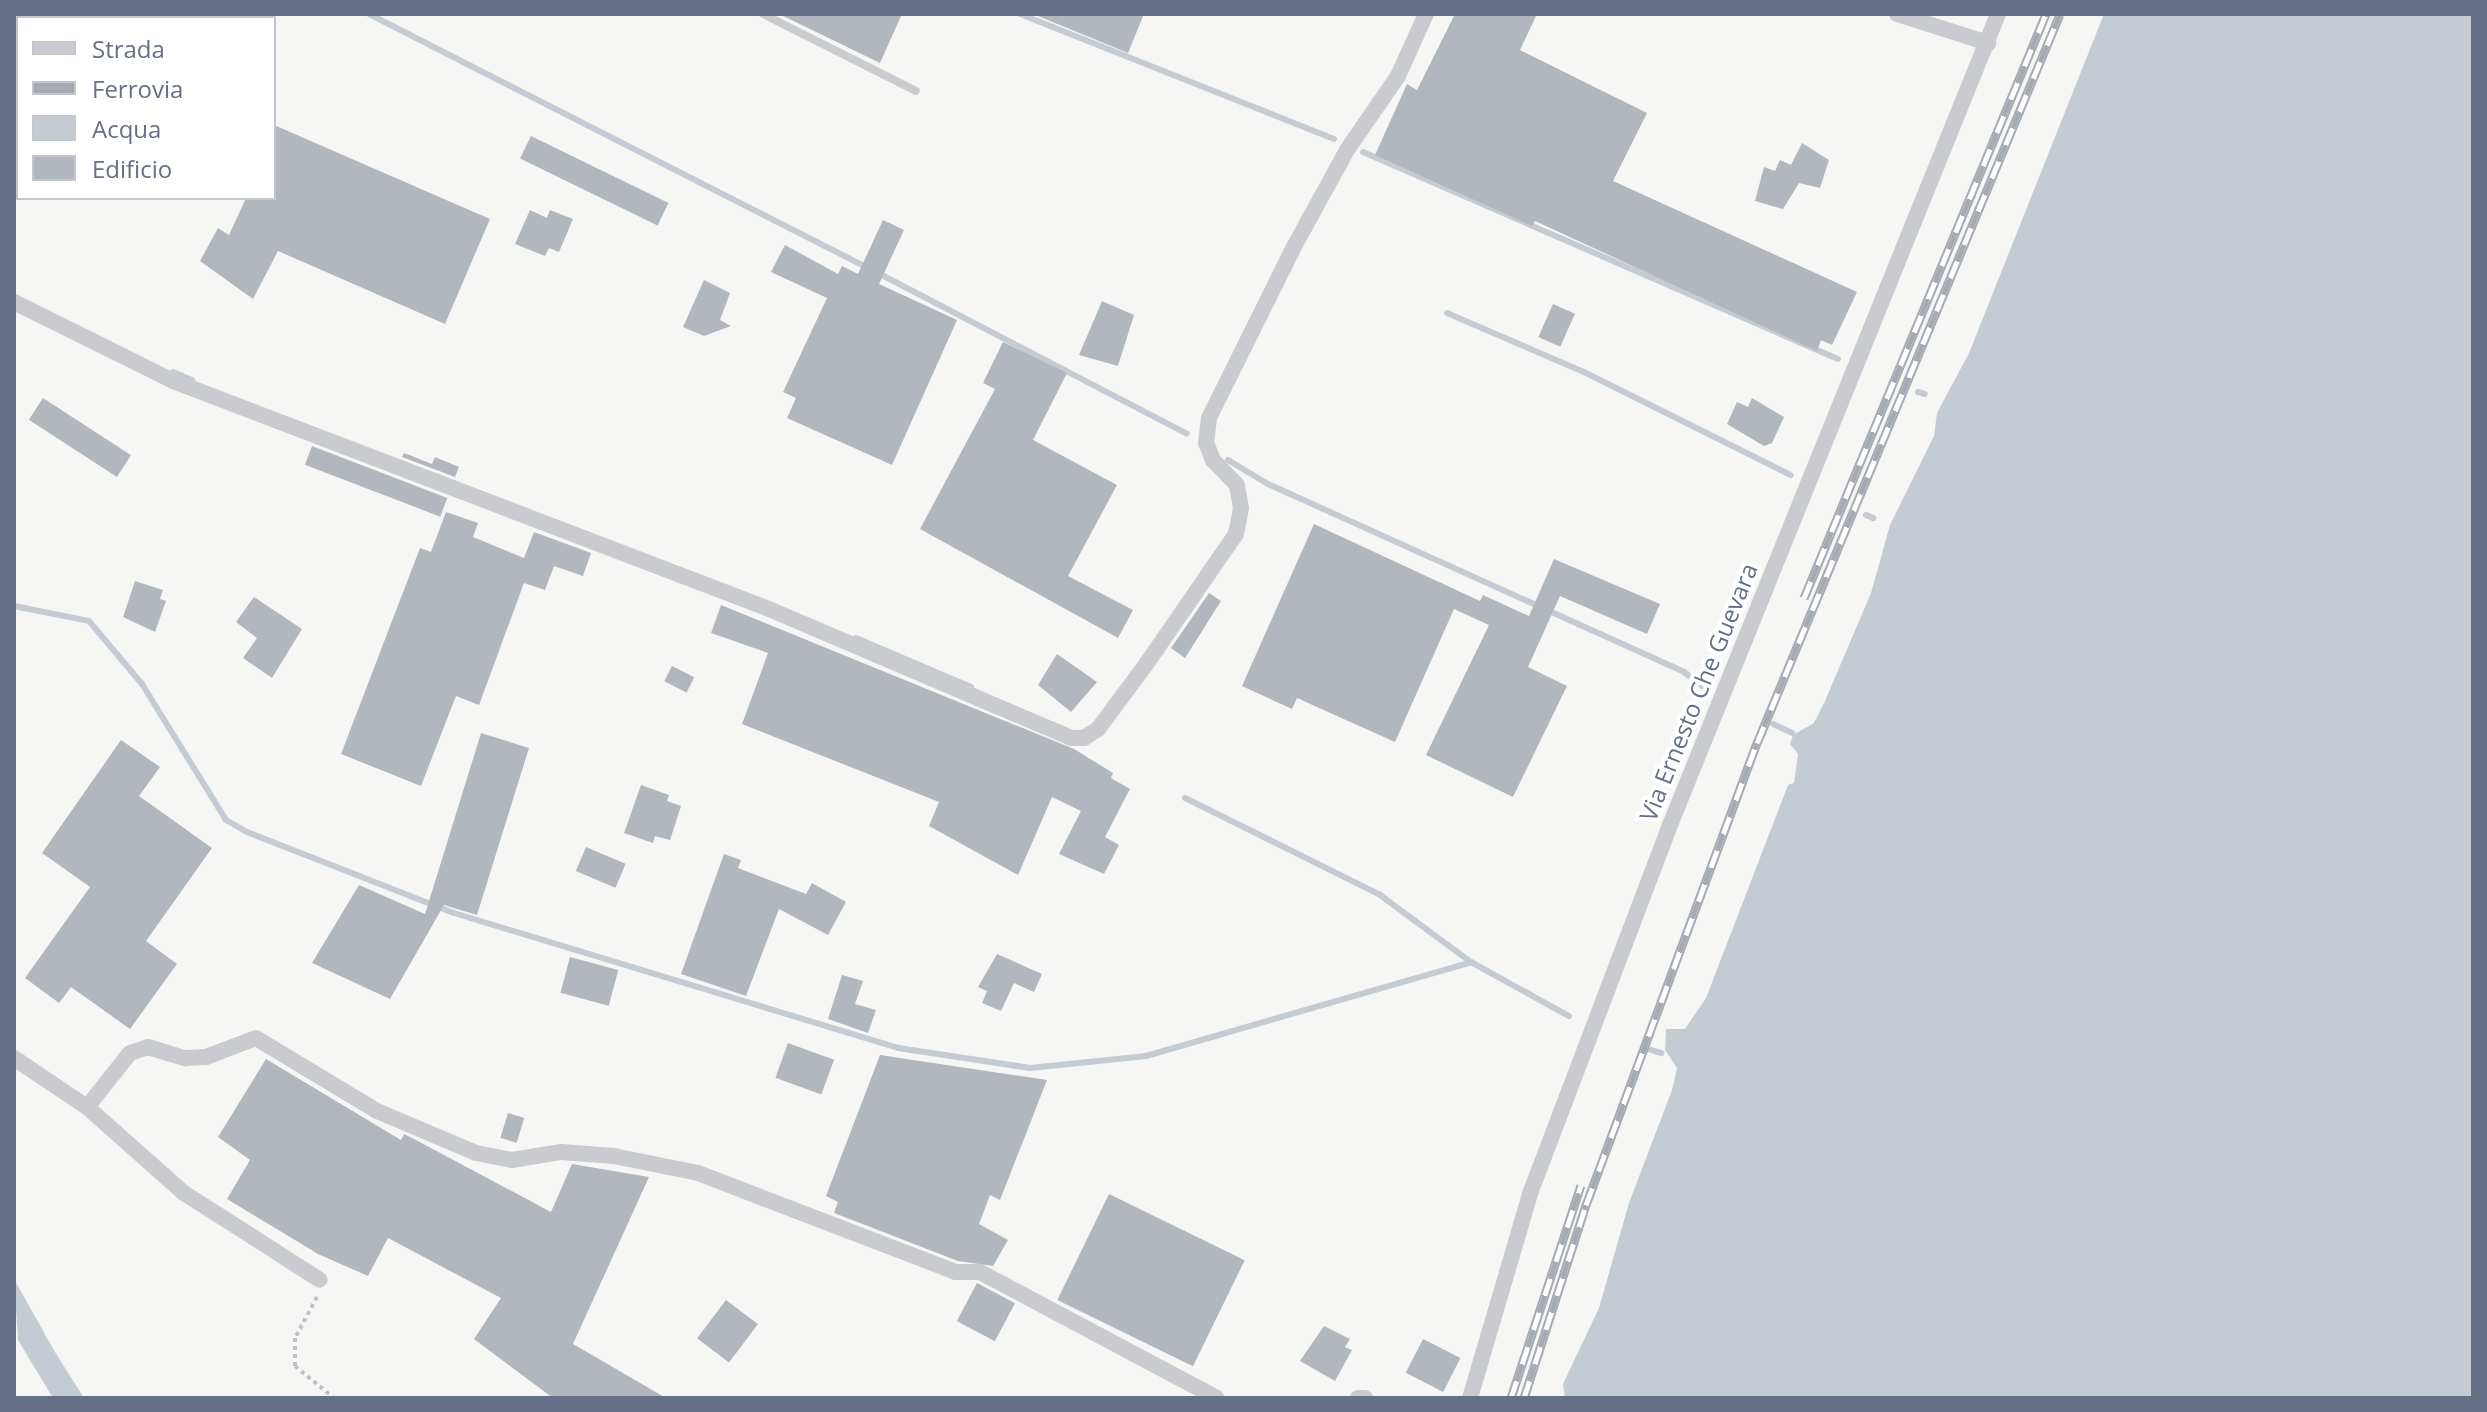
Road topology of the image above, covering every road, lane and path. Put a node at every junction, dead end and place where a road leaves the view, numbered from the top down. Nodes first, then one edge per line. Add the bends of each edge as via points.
1 (1426, 14) edge
2 (1897, 14) edge
3 (1998, 14) edge
4 (765, 15) edge
5 (1988, 43) junction
6 (916, 91) dead end
7 (14, 302) edge
8 (14, 1058) edge
9 (87, 1107) junction
10 (320, 1280) joint
11 (334, 1398) edge
12 (1217, 1398) edge
13 (1358, 1398) edge
14 (1365, 1398) edge
15 (1470, 1398) edge

1 - 7 street via 1398,76 1347,150 1295,245 1209,418 1206,443 1213,460 1237,485 1241,508 1236,534 1139,674 1098,729 1084,738 1071,738 769,609 173,381
2 - 5 street
3 - 5 street, Via Ernesto Che Guevara
4 - 6 lane
5 - 15 street, Via Ernesto Che Guevara via 1668,830 1531,1191
8 - 9 street
9 - 10 street via 184,1193
9 - 12 street via 130,1053 148,1047 185,1058 206,1057 256,1038 377,1111 476,1153 512,1160 561,1152 614,1156 698,1173 956,1272 980,1272
10 - 11 path via 292,1349 295,1366
13 - 14 street

